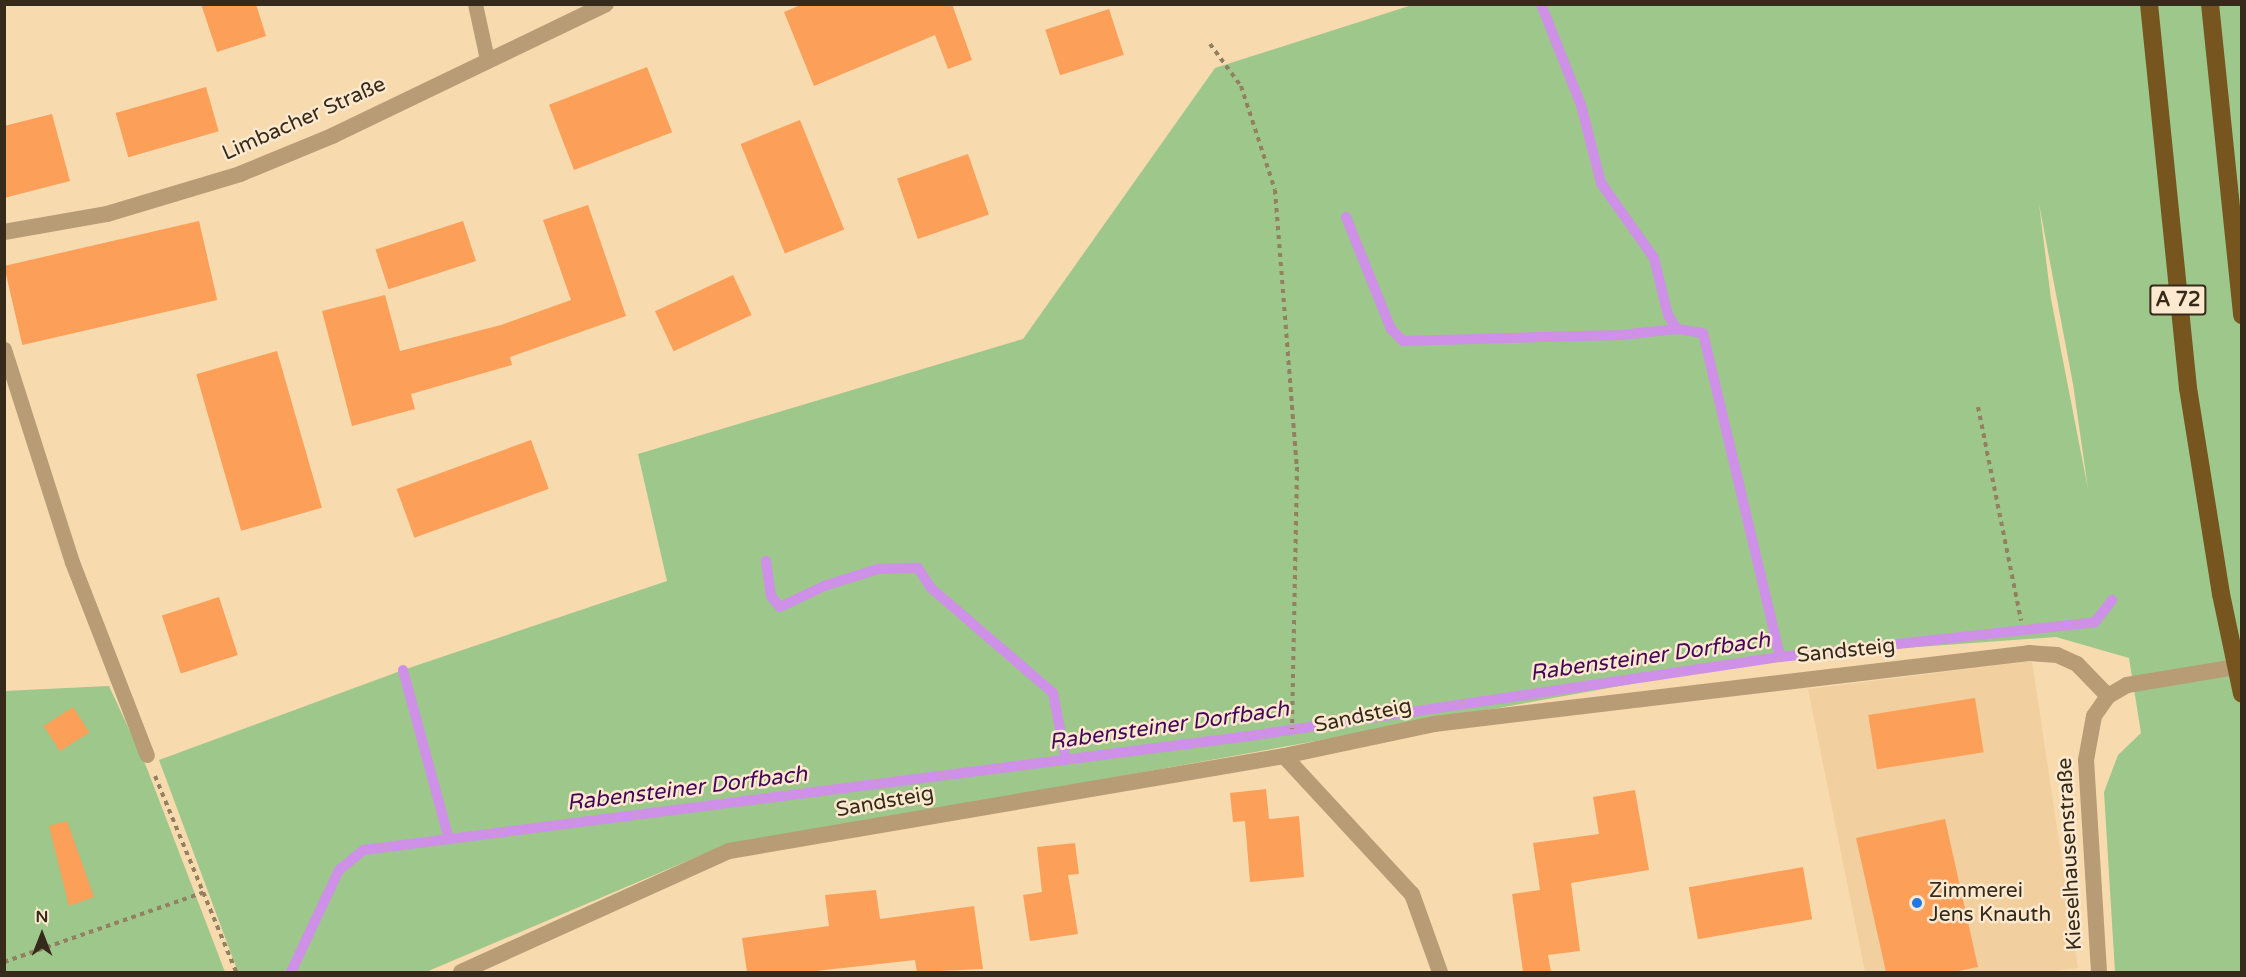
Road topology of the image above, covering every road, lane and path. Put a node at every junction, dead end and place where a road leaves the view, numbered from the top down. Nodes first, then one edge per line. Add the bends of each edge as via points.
1 (476, 4) edge
2 (606, 4) edge
3 (2149, 4) edge
4 (2210, 4) edge
5 (1210, 44) dead end
6 (487, 59) junction
7 (4, 232) edge
8 (2241, 315) edge
9 (4, 349) edge
10 (1978, 407) dead end
11 (2021, 621) dead end
12 (2241, 666) edge
13 (2241, 694) edge
14 (2108, 696) junction
15 (1291, 718) dead end
16 (147, 755) joint
17 (1284, 756) junction
18 (205, 892) junction
19 (4, 962) edge
20 (236, 972) edge
21 (461, 972) edge
22 (1440, 972) edge
23 (2099, 972) edge

1 - 6 lane
2 - 6 street, Limbacher Straße
3 - 13 highway, A 72, bridge via 2183,343 2221,594
4 - 8 highway, A 72
5 - 15 path via 1241,86 1275,190 1297,467
6 - 7 street, Limbacher Straße via 332,136 240,174 107,214
9 - 16 lane via 72,562
10 - 11 path
12 - 14 street via 2150,680
14 - 17 street, Sandsteig via 2077,664 2057,655 2029,653 1434,724
14 - 23 street, Kieselhausenstraße via 2094,716 2086,760
16 - 18 path
17 - 21 street, Sandsteig via 729,851
17 - 22 street via 1412,894
18 - 19 path
18 - 20 path

